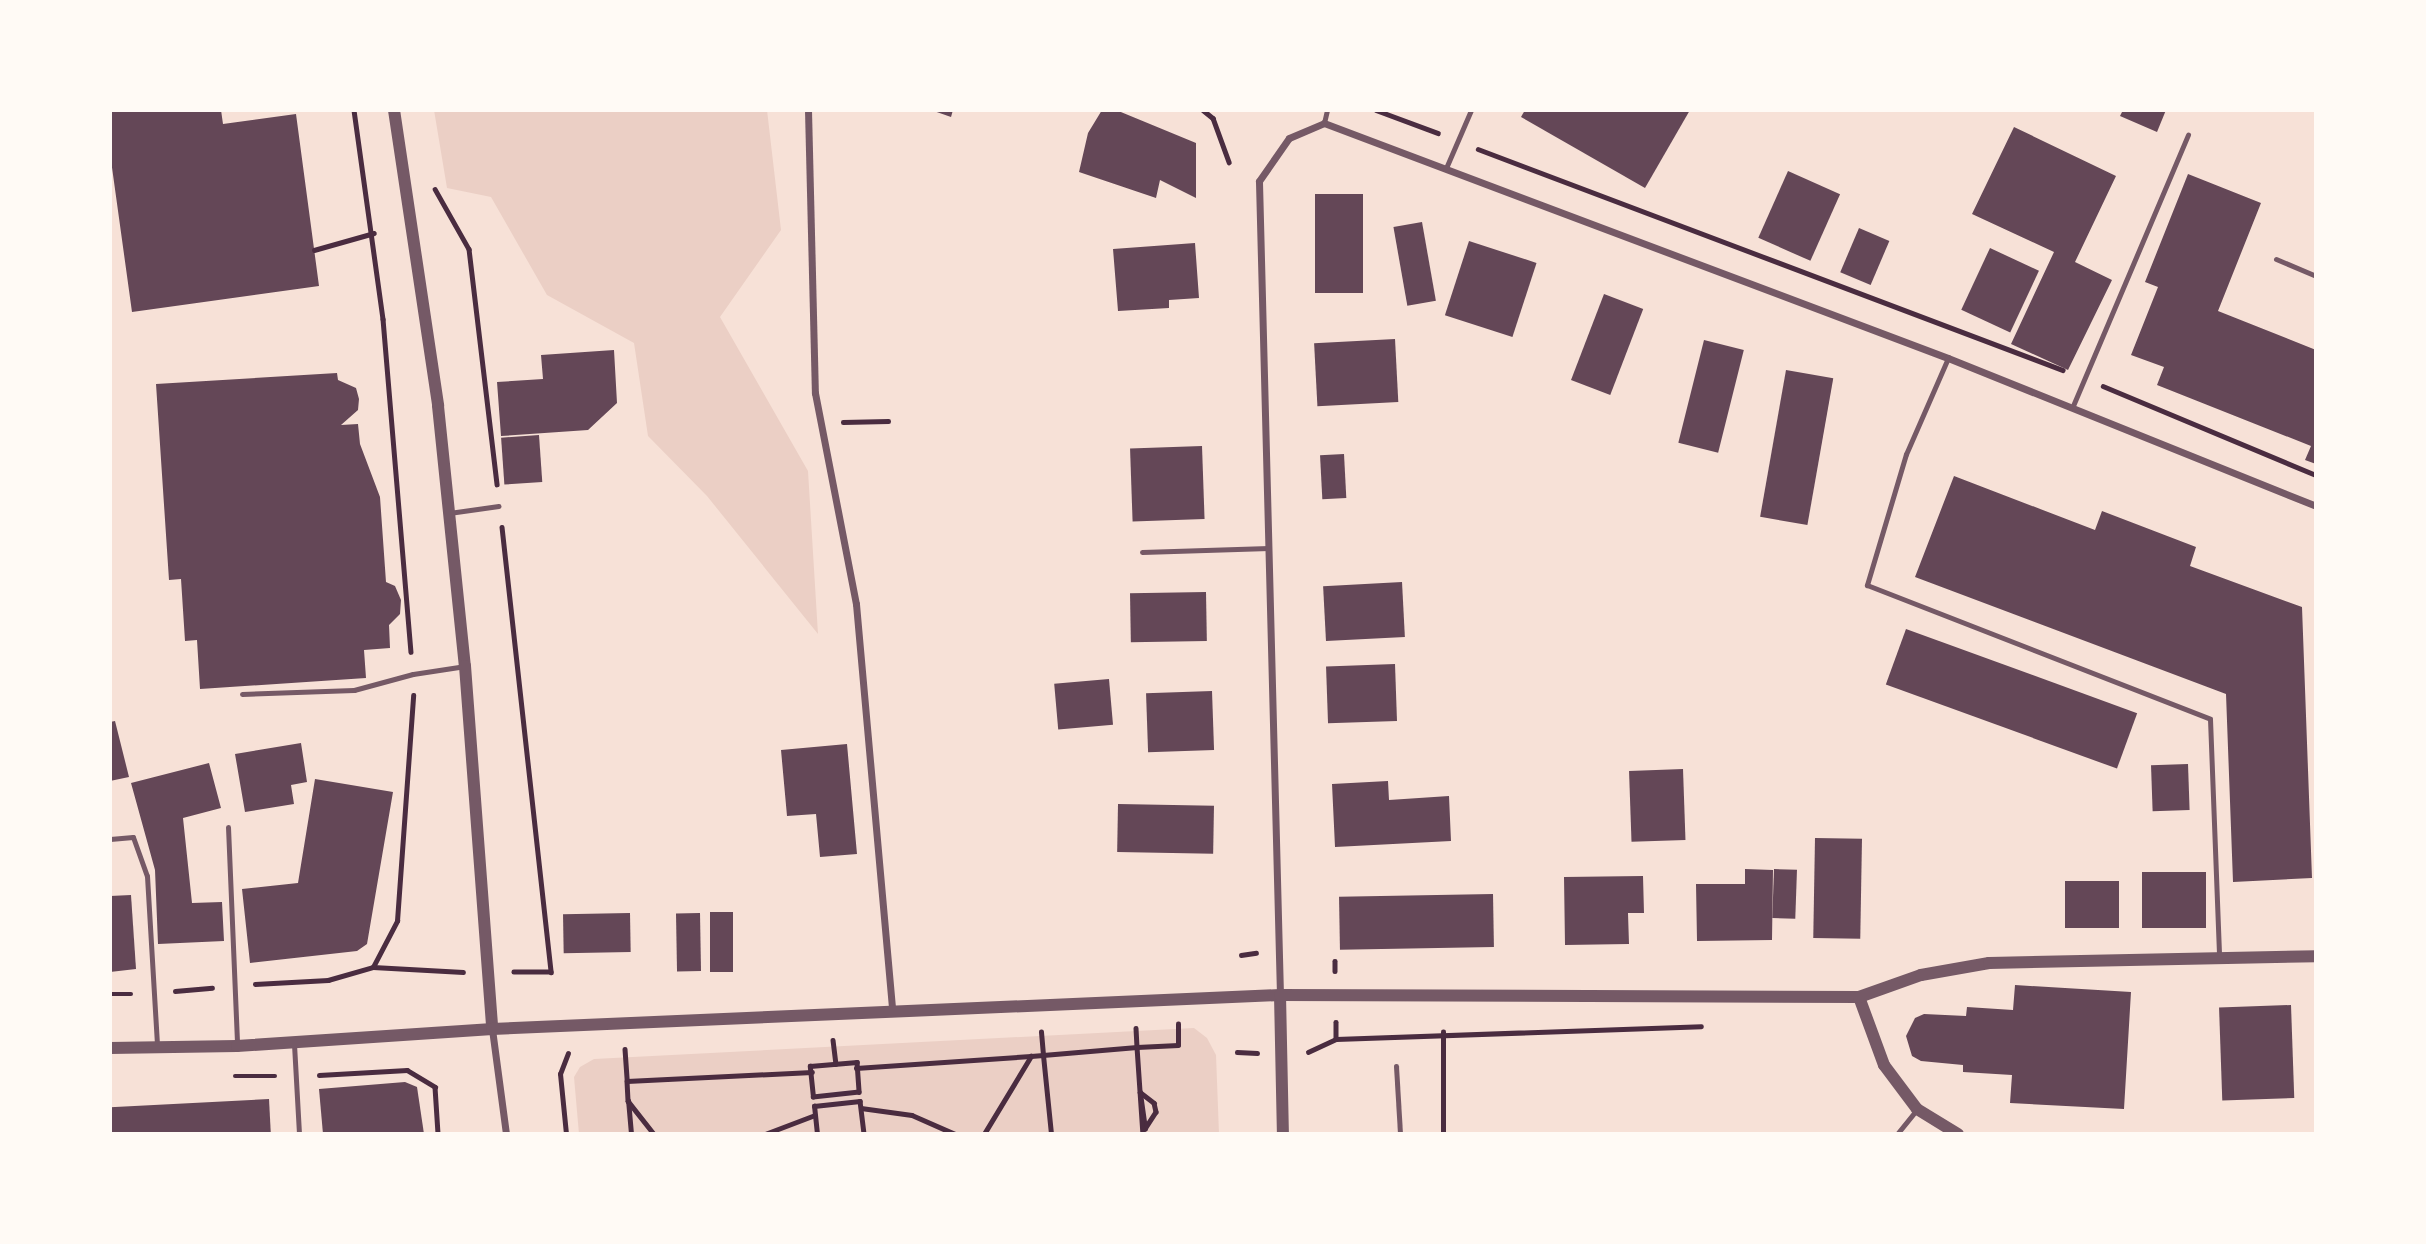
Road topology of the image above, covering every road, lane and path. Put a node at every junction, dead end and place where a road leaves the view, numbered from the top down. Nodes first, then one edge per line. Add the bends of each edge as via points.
1 (354, 110) edge
2 (394, 110) edge
3 (808, 110) edge
4 (1203, 110) edge
5 (1327, 110) edge
6 (1376, 110) edge
7 (1471, 110) edge
8 (1324, 123) junction
9 (2188, 135) dead end
10 (1458, 141) junction
11 (1229, 162) dead end
12 (1446, 168) junction
13 (433, 186) dead end
14 (374, 233) junction
15 (314, 250) dead end
16 (2276, 259) dead end
17 (2316, 276) edge
18 (1948, 358) junction
19 (2085, 379) junction
20 (2073, 408) junction
21 (852, 420) dead end
22 (888, 421) dead end
23 (2316, 475) edge
24 (499, 506) junction
25 (2316, 506) edge
26 (449, 513) junction
27 (1269, 548) junction
28 (1142, 552) dead end
29 (466, 666) junction
30 (413, 674) junction
31 (242, 694) dead end
32 (228, 827) dead end
33 (110, 839) edge
34 (2316, 956) edge
35 (2219, 957) junction
36 (551, 972) dead end
37 (236, 986) junction
38 (155, 992) junction
39 (110, 994) edge
40 (1280, 995) junction
41 (1859, 997) junction
42 (892, 1012) junction
43 (1178, 1019) dead end
44 (1136, 1021) dead end
45 (1041, 1025) dead end
46 (1708, 1026) dead end
47 (492, 1029) junction
48 (833, 1032) dead end
49 (1443, 1032) junction
50 (624, 1041) dead end
51 (294, 1044) junction
52 (237, 1046) junction
53 (157, 1047) junction
54 (1136, 1047) junction
55 (110, 1048) edge
56 (568, 1052) dead end
57 (1237, 1052) dead end
58 (1279, 1052) junction
59 (1043, 1055) junction
60 (1031, 1056) junction
61 (836, 1064) junction
62 (1396, 1066) dead end
63 (856, 1068) junction
64 (812, 1072) junction
65 (228, 1076) dead end
66 (294, 1076) junction
67 (627, 1081) junction
68 (859, 1092) junction
69 (1140, 1092) junction
70 (836, 1095) junction
71 (813, 1097) junction
72 (628, 1101) junction
73 (860, 1101) junction
74 (837, 1104) junction
75 (814, 1106) junction
76 (862, 1108) junction
77 (1917, 1109) junction
78 (815, 1115) junction
79 (299, 1134) edge
80 (438, 1134) edge
81 (506, 1134) edge
82 (566, 1134) edge
83 (631, 1134) edge
84 (654, 1134) edge
85 (765, 1134) edge
86 (817, 1134) edge
87 (864, 1134) edge
88 (955, 1134) edge
89 (984, 1134) edge
90 (1051, 1134) edge
91 (1143, 1134) edge
92 (1283, 1134) edge
93 (1400, 1134) edge
94 (1443, 1134) edge
95 (1897, 1134) edge
96 (1958, 1134) edge

1 - 14 path
2 - 26 street via 438,406
3 - 42 street via 815,393 856,604
4 - 11 path via 1213,118
5 - 8 lane
6 - 10 path
7 - 10 lane
8 - 12 street
8 - 27 street via 1289,138 1259,181
9 - 19 lane
10 - 12 lane
10 - 19 path
12 - 18 street
13 - 24 path via 470,249
14 - 15 path
14 - 30 path
16 - 17 lane
18 - 20 street
18 - 35 lane via 1906,454 1867,585 2210,719
19 - 20 lane
19 - 23 path
20 - 25 street
21 - 22 path
24 - 26 lane
24 - 36 path
26 - 29 street
27 - 28 lane
27 - 40 street
29 - 30 lane
29 - 47 street
30 - 31 lane via 354,690
30 - 37 path via 397,921 373,967 328,979
32 - 37 lane
33 - 38 lane via 133,837 147,876
34 - 35 street
35 - 41 street via 1989,963 1920,975
37 - 38 path
37 - 52 lane
38 - 39 path
38 - 53 lane
40 - 41 street
40 - 42 street
40 - 58 street
41 - 77 street via 1884,1065
42 - 47 street
43 - 54 path via 1178,1045
44 - 54 path
45 - 59 path
46 - 49 path
47 - 51 street
47 - 81 street
48 - 61 path
49 - 58 path via 1336,1039 1314,1052
49 - 94 path
50 - 67 path
51 - 52 street
51 - 66 lane
52 - 53 street
53 - 55 street
54 - 59 path
54 - 69 path
56 - 82 path via 560,1074
57 - 58 path
58 - 92 street
59 - 60 path
59 - 90 path
60 - 63 path
60 - 89 path
61 - 63 path via 857,1062
61 - 64 path via 810,1066
62 - 93 lane
63 - 68 path
64 - 67 path
64 - 71 path
65 - 66 path
66 - 79 lane
66 - 80 path via 407,1070 435,1087
67 - 72 path
68 - 70 path
68 - 73 path
69 - 69 path via 1143,1117 1145,1129 1156,1112 1154,1103
69 - 91 path
70 - 71 path
70 - 74 path
71 - 75 path
72 - 83 path
72 - 84 path
73 - 74 path
73 - 76 path
74 - 75 path
75 - 78 path
76 - 87 path
76 - 88 path via 912,1115
77 - 95 lane
77 - 96 street
78 - 85 path
78 - 86 path

